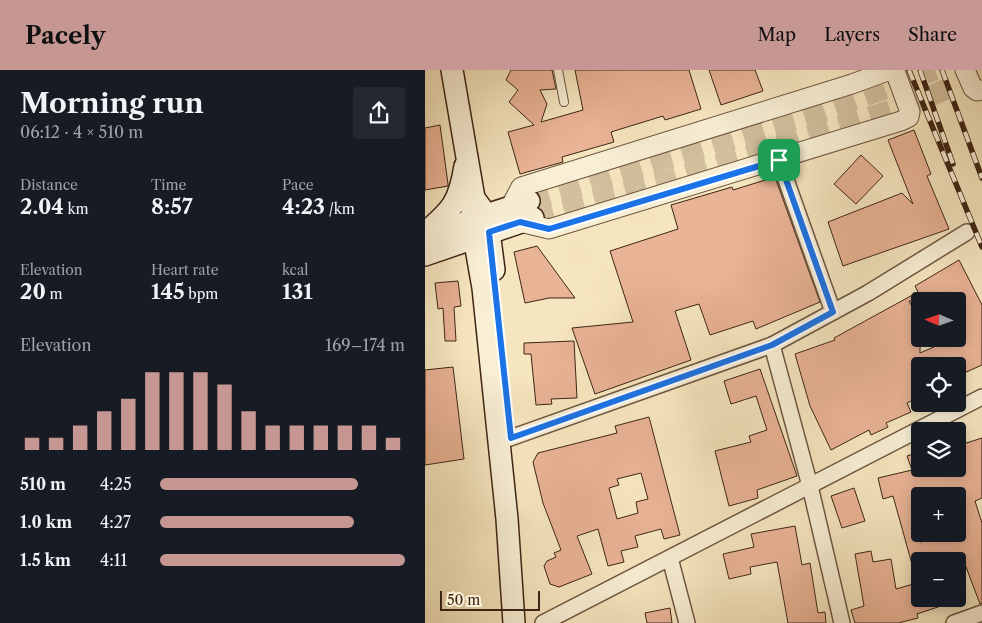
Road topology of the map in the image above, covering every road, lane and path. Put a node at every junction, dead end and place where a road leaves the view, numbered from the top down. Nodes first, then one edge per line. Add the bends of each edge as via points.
1 (452, 70) edge
2 (558, 70) edge
3 (965, 70) edge
4 (982, 90) edge
5 (564, 102) dead end
6 (467, 154) junction
7 (779, 160) junction
8 (523, 212) junction
9 (480, 227) junction
10 (967, 232) dead end
11 (425, 233) edge
12 (425, 240) edge
13 (425, 255) edge
14 (833, 312) junction
15 (772, 345) junction
16 (982, 398) edge
17 (505, 440) junction
18 (810, 486) junction
19 (670, 558) junction
20 (982, 613) edge
21 (514, 623) edge
22 (523, 623) edge
23 (543, 623) edge
24 (687, 623) edge
25 (842, 623) edge
26 (954, 623) edge

1 - 6 main road
2 - 5 lane
3 - 4 street via 973,88
6 - 9 main road
6 - 11 main road via 463,182 451,211
7 - 8 street via 549,229
7 - 8 street via 907,118 910,112 894,71 521,187
7 - 14 street
8 - 9 main road
9 - 12 main road
9 - 13 main road
9 - 17 main road
10 - 14 street
14 - 15 street
15 - 17 street
15 - 18 street
16 - 18 street
17 - 21 main road
17 - 22 main road
18 - 19 street
18 - 25 street
19 - 23 street
19 - 24 street
20 - 26 street

